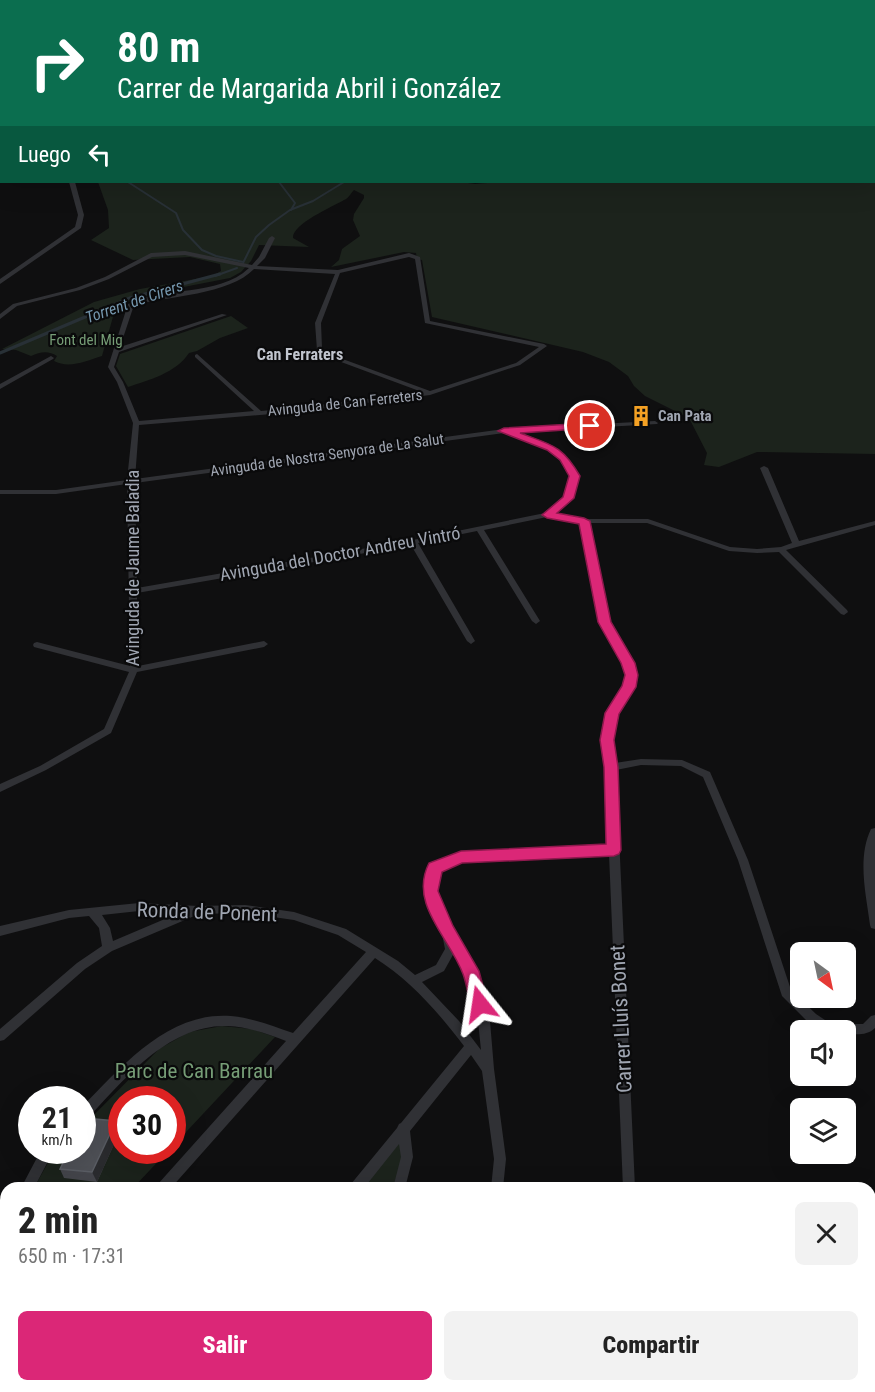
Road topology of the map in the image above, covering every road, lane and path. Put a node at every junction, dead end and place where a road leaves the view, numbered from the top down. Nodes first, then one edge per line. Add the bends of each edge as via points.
1 (72, 183) edge
2 (272, 238) dead end
3 (256, 268) junction
4 (338, 272) junction
5 (0, 282) edge
6 (224, 315) dead end
7 (0, 317) edge
8 (115, 351) junction
9 (197, 356) dead end
10 (51, 358) dead end
11 (0, 387) edge
12 (430, 393) junction
13 (260, 412) junction
14 (136, 423) junction
15 (655, 423) dead end
16 (504, 431) junction
17 (764, 468) dead end
18 (131, 481) junction
19 (0, 492) edge
20 (547, 515) junction
21 (584, 521) junction
22 (875, 523) edge
23 (479, 528) junction
24 (413, 542) junction
25 (797, 545) junction
26 (781, 549) junction
27 (132, 591) junction
28 (844, 612) dead end
29 (536, 621) dead end
30 (471, 641) dead end
31 (264, 644) dead end
32 (37, 645) dead end
33 (134, 670) junction
34 (611, 767) junction
35 (0, 788) edge
36 (875, 832) edge
37 (614, 850) junction
38 (198, 910) junction
39 (93, 913) junction
40 (875, 925) edge
41 (446, 929) junction
42 (0, 931) edge
43 (108, 948) junction
44 (374, 951) junction
45 (414, 981) junction
46 (875, 1020) edge
47 (0, 1036) edge
48 (295, 1039) junction
49 (471, 1046) junction
50 (488, 1069) junction
51 (96, 1102) edge
52 (403, 1128) junction
53 (40, 1164) edge
54 (30, 1182) edge
55 (168, 1182) edge
56 (361, 1182) edge
57 (401, 1182) edge
58 (498, 1182) edge
59 (629, 1182) edge

1 - 5 street via 81,215 78,228
2 - 3 street
3 - 4 street
3 - 7 street via 185,253 151,252 107,278 15,305
3 - 8 street via 229,284 131,304
4 - 12 street via 318,323 319,349
4 - 12 street, Avinguda de Can Ferreters via 409,255 418,258 427,322 544,346 518,364
6 - 8 street
8 - 14 street via 111,367
9 - 13 street
10 - 11 street
12 - 13 street, Avinguda de Can Ferreters
13 - 14 street, Avinguda de Can Ferreters
14 - 18 street, Avinguda de Jaume Baladia
15 - 16 street, Avinguda de Nostra Senyora de La Salut
16 - 18 street, Avinguda de Nostra Senyora de La Salut
16 - 20 street via 551,448 564,458 574,476 568,498
17 - 25 street
18 - 19 street, Avinguda de Nostra Senyora de La Salut via 56,492
18 - 27 street, Avinguda de Jaume Baladia
20 - 21 street
20 - 23 street, Avinguda del Doctor Andreu Vintró
21 - 26 street via 648,521 729,549
21 - 34 street, Carrer Lluís Bonet via 605,622 631,675 629,687 612,713 607,740
22 - 25 street
23 - 24 street, Avinguda del Doctor Andreu Vintró
23 - 29 street
24 - 27 street, Avinguda del Doctor Andreu Vintró
24 - 30 street
25 - 26 street
26 - 28 street
27 - 33 street, Avinguda de Jaume Baladia
31 - 33 street
32 - 33 street
33 - 35 street, Avinguda de Jaume Baladia via 108,731
34 - 37 street, Carrer Lluís Bonet
34 - 46 street via 641,762 682,763 707,775 743,860 786,993 829,1029 866,1029
36 - 40 street via 870,840
37 - 41 street via 461,857 435,868 430,891
37 - 59 street, Carrer Lluís Bonet
38 - 39 street, Ronda de Ponent via 139,907
38 - 43 street
38 - 44 street, Ronda de Ponent via 245,909 294,916 342,932
39 - 42 street, Ronda de Ponent via 69,914
39 - 43 street via 107,931
41 - 45 street via 451,949 440,968
41 - 50 street via 471,971 484,1021
43 - 47 street via 81,966
44 - 45 street, Ronda de Ponent
44 - 48 street
45 - 49 street, Ronda de Ponent
48 - 51 street via 253,1024 220,1020 185,1027 153,1046
48 - 55 street
49 - 50 street, Ronda de Ponent
49 - 52 street
50 - 58 street, Ronda de Ponent via 500,1159
52 - 56 street
52 - 57 street via 407,1157
53 - 54 street

